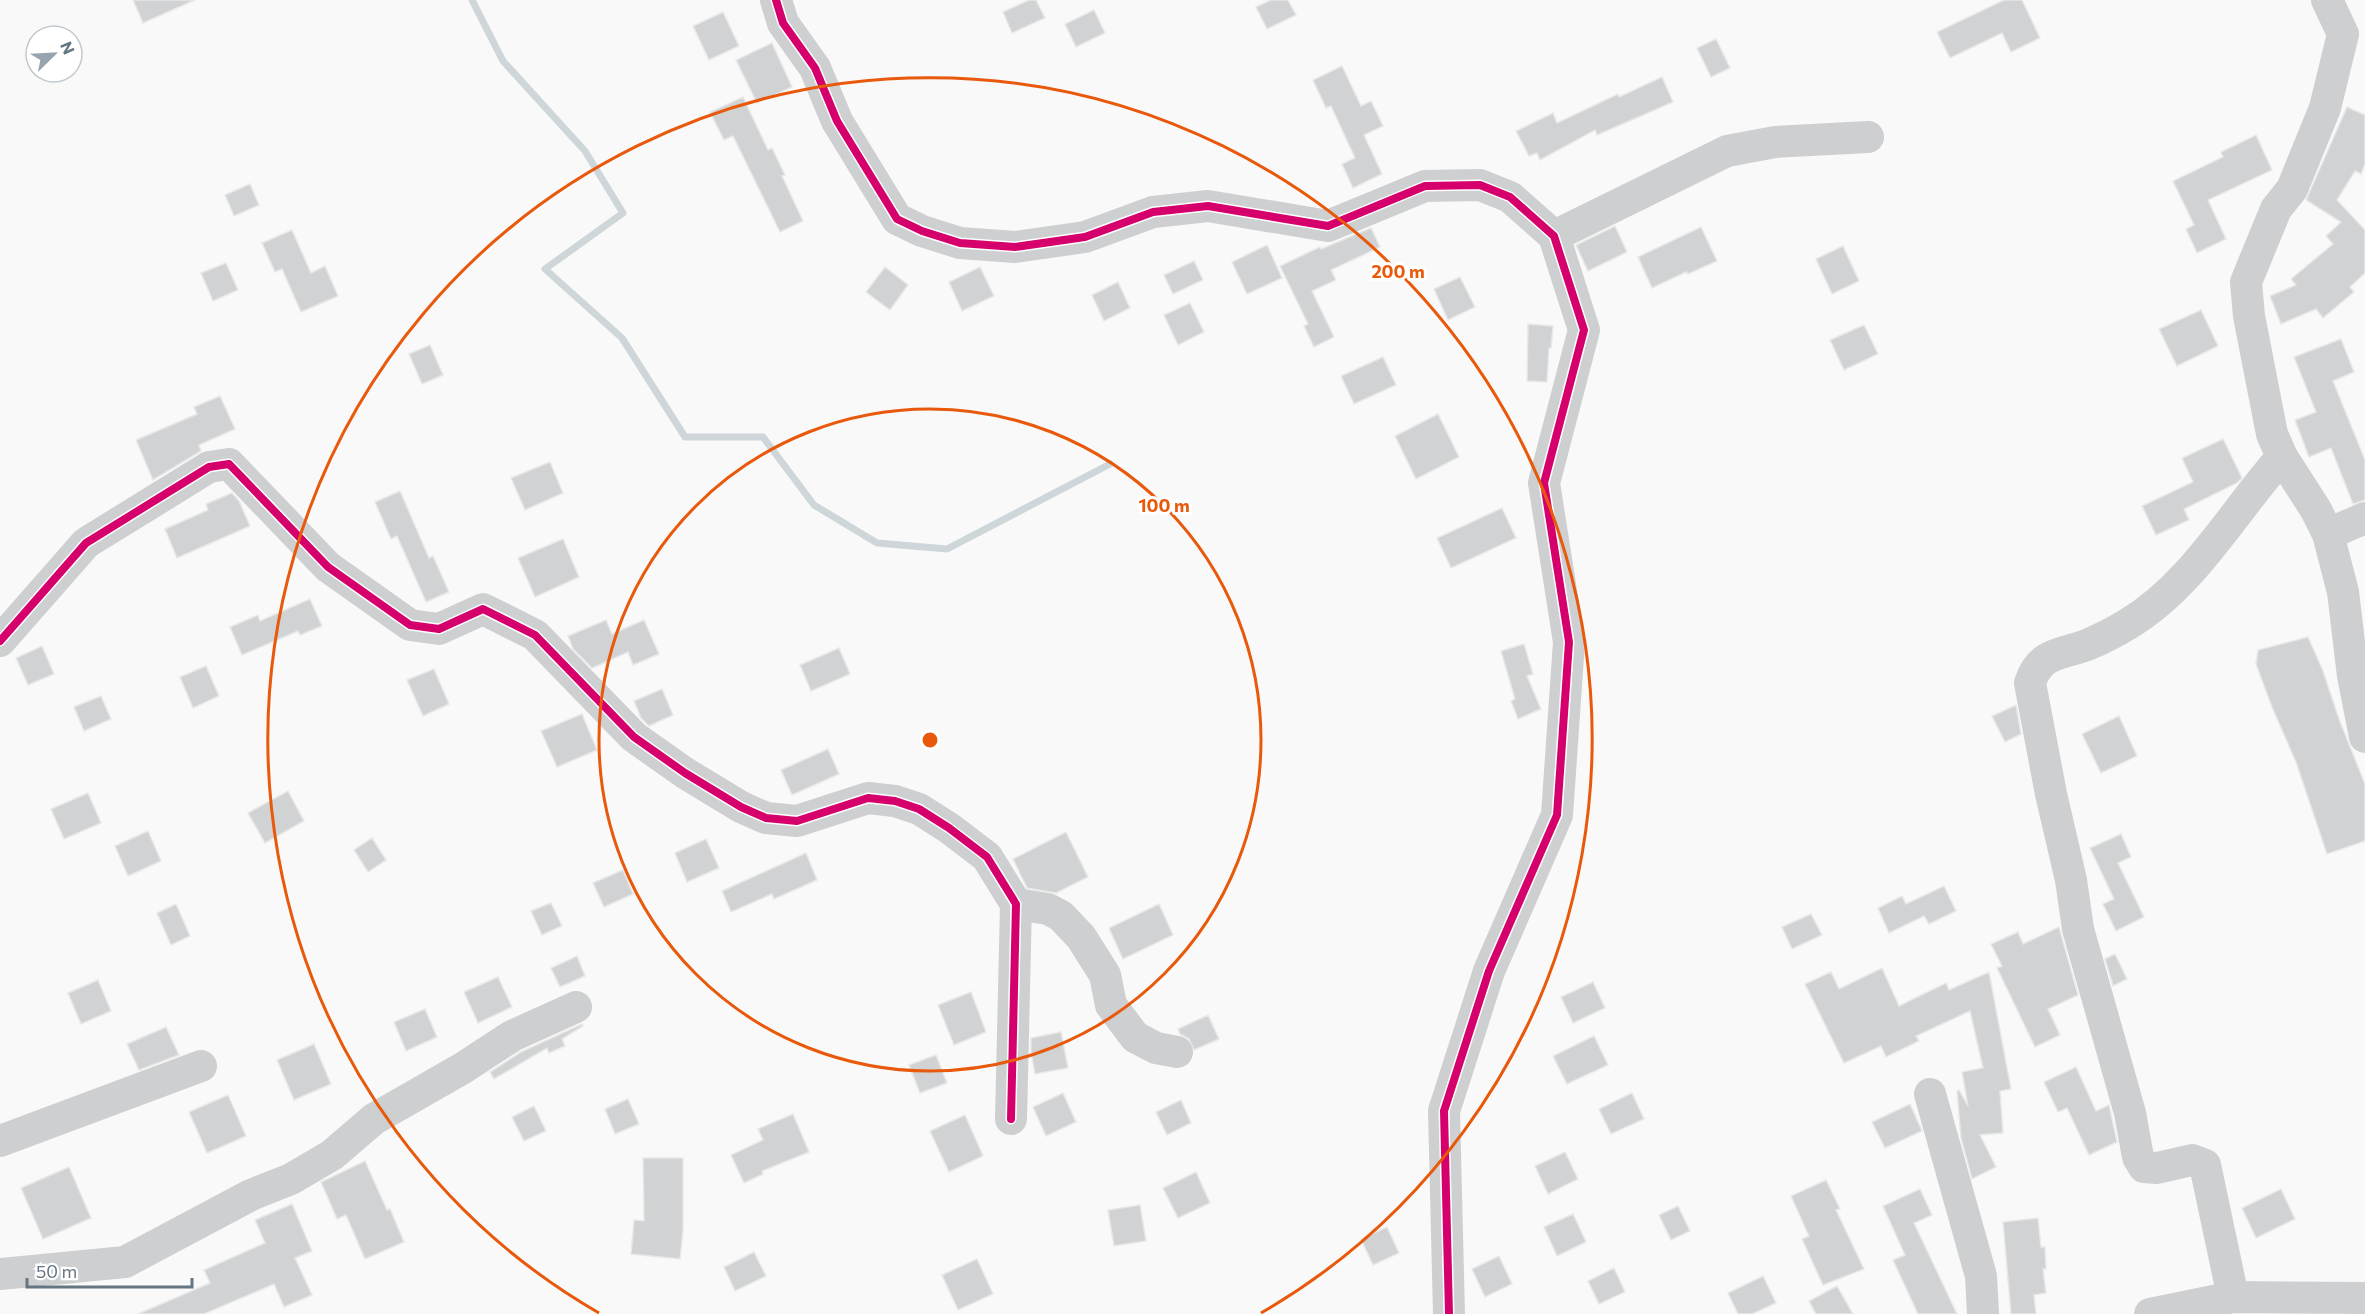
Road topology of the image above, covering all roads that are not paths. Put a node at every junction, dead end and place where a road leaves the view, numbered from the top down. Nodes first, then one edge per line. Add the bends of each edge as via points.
1 (776, 0) edge
2 (2327, 0) edge
3 (1868, 137) dead end
4 (1554, 236) junction
5 (2282, 457) junction
6 (2365, 518) edge
7 (2328, 534) junction
8 (0, 641) edge
9 (2365, 737) edge
10 (1016, 904) junction
11 (576, 1007) dead end
12 (1177, 1052) dead end
13 (201, 1066) dead end
14 (1930, 1094) dead end
15 (1011, 1119) dead end
16 (0, 1141) edge
17 (0, 1274) edge
18 (2233, 1297) junction
19 (2365, 1298) edge
20 (1449, 1314) edge
21 (1983, 1314) edge
22 (2150, 1314) edge

1 - 4 street via 783,23 815,68 837,121 897,219 960,243 1015,247 1085,237 1153,212 1208,206 1328,226 1425,186 1480,185 1510,197
2 - 5 street via 2343,34 2325,108 2292,189 2276,209 2246,282 2272,434
3 - 4 street via 1775,142 1727,151
4 - 20 street via 1584,330 1544,483 1569,642 1557,815 1489,971 1444,1111
5 - 7 street
5 - 18 street via 2216,540 2156,604 2129,624 2044,661 2035,668 2030,683 2078,929 2130,1113 2138,1157 2144,1167 2192,1160 2205,1165
6 - 7 street
7 - 9 street via 2343,592 2352,676
8 - 10 street via 86,543 209,467 230,464 328,567 410,625 440,629 483,609 535,635 634,737 694,779 766,818 797,821 868,798 920,809 987,857
10 - 12 street via 1048,909 1061,916 1081,937 1105,975 1111,1005 1135,1038
10 - 15 street
11 - 17 street via 512,1036 374,1119 332,1155 291,1179 251,1195 125,1262
13 - 16 street
14 - 21 street via 1982,1276
18 - 19 street
18 - 22 street

